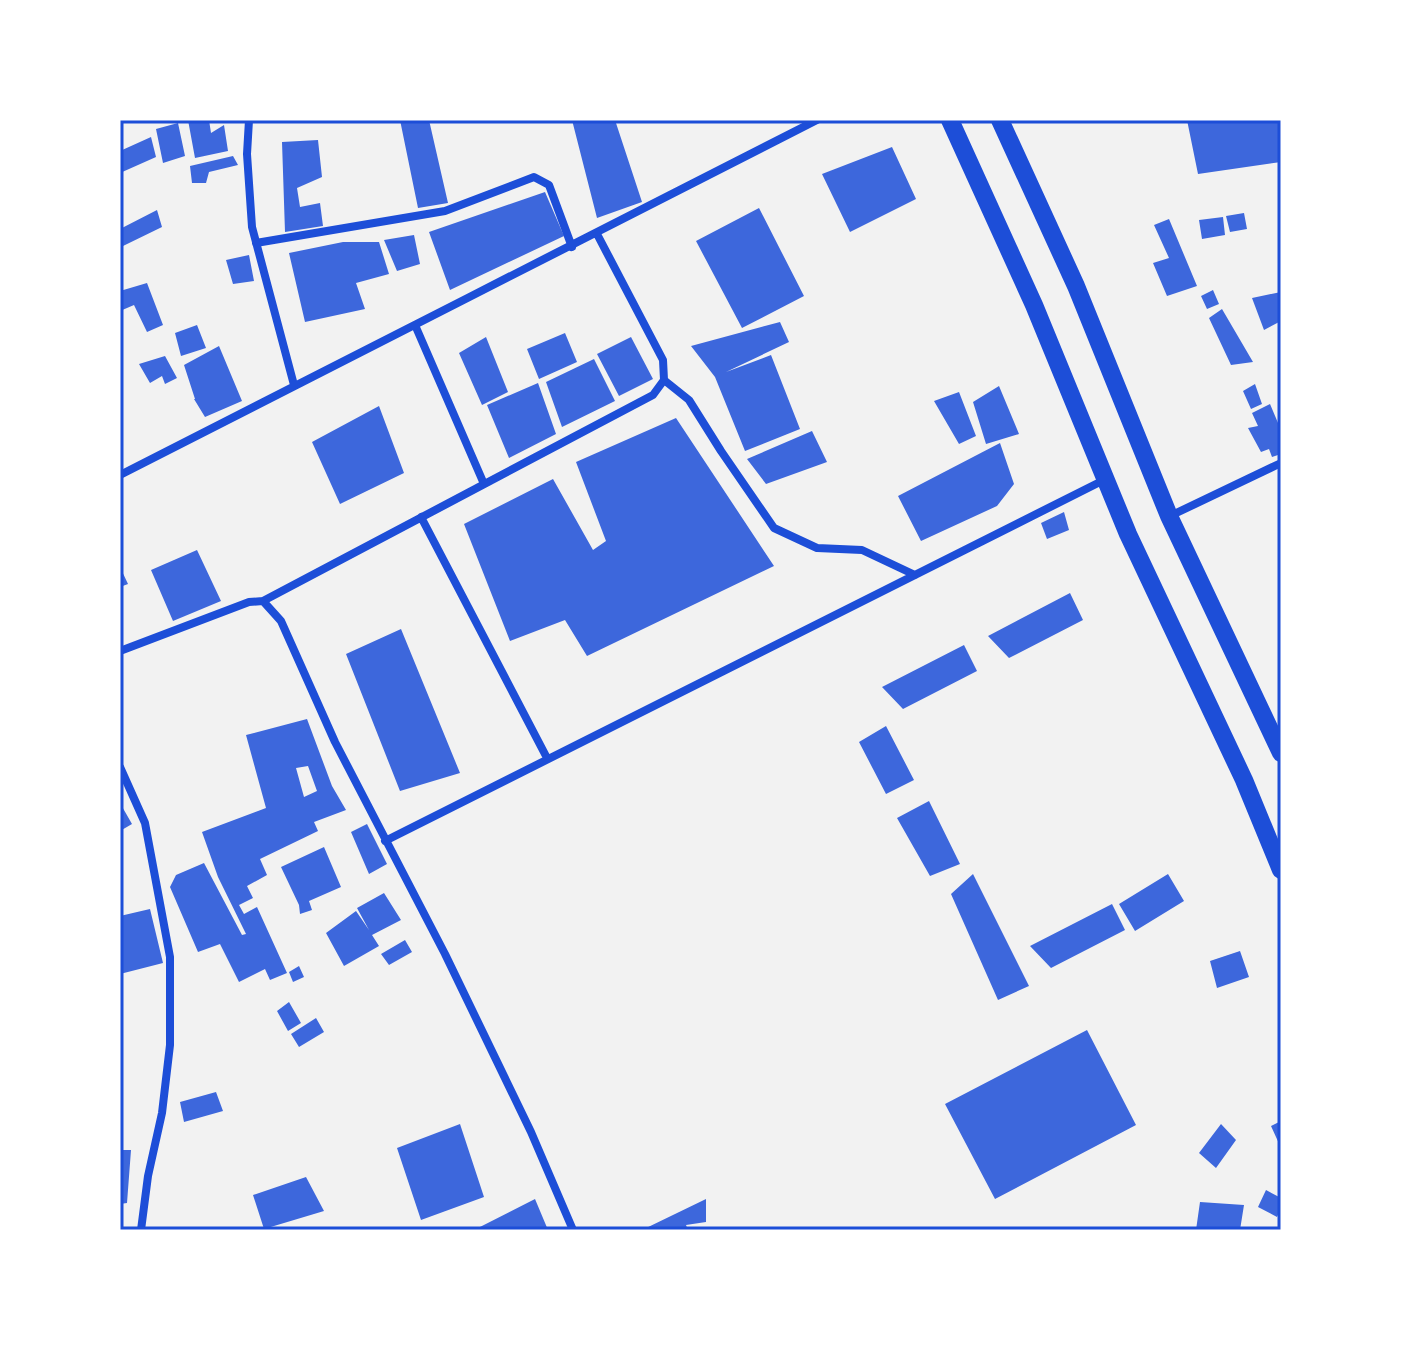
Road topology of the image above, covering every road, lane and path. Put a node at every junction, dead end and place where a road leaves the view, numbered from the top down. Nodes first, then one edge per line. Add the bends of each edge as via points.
1 (249, 120) edge
2 (817, 120) edge
3 (950, 120) edge
4 (1000, 120) edge
5 (597, 234) junction
6 (256, 243) junction
7 (572, 247) junction
8 (415, 325) junction
9 (664, 380) junction
10 (294, 385) junction
11 (1281, 463) edge
12 (120, 475) edge
13 (1107, 479) junction
14 (484, 484) junction
15 (1169, 516) junction
16 (421, 517) junction
17 (915, 575) junction
18 (263, 601) junction
19 (120, 651) edge
20 (1281, 753) edge
21 (547, 758) junction
22 (120, 767) edge
23 (385, 841) junction
24 (1281, 870) edge
25 (141, 1230) edge
26 (573, 1230) edge

1 - 6 street
2 - 5 street
3 - 13 main road
4 - 15 main road via 1076,286
5 - 7 street
5 - 9 street via 663,360
6 - 7 street via 445,211 534,177 549,185
6 - 10 street
7 - 8 street
8 - 10 street
8 - 14 street
9 - 14 street via 653,395
9 - 17 street via 689,400 774,528 817,548 862,550
10 - 12 street
11 - 15 street
13 - 17 street
13 - 24 main road
14 - 16 street
15 - 20 main road
16 - 18 street
16 - 21 street
17 - 21 street
18 - 19 street
18 - 23 street via 281,621
21 - 23 street
22 - 25 street via 145,823 170,957 170,1045
23 - 26 street via 445,954

